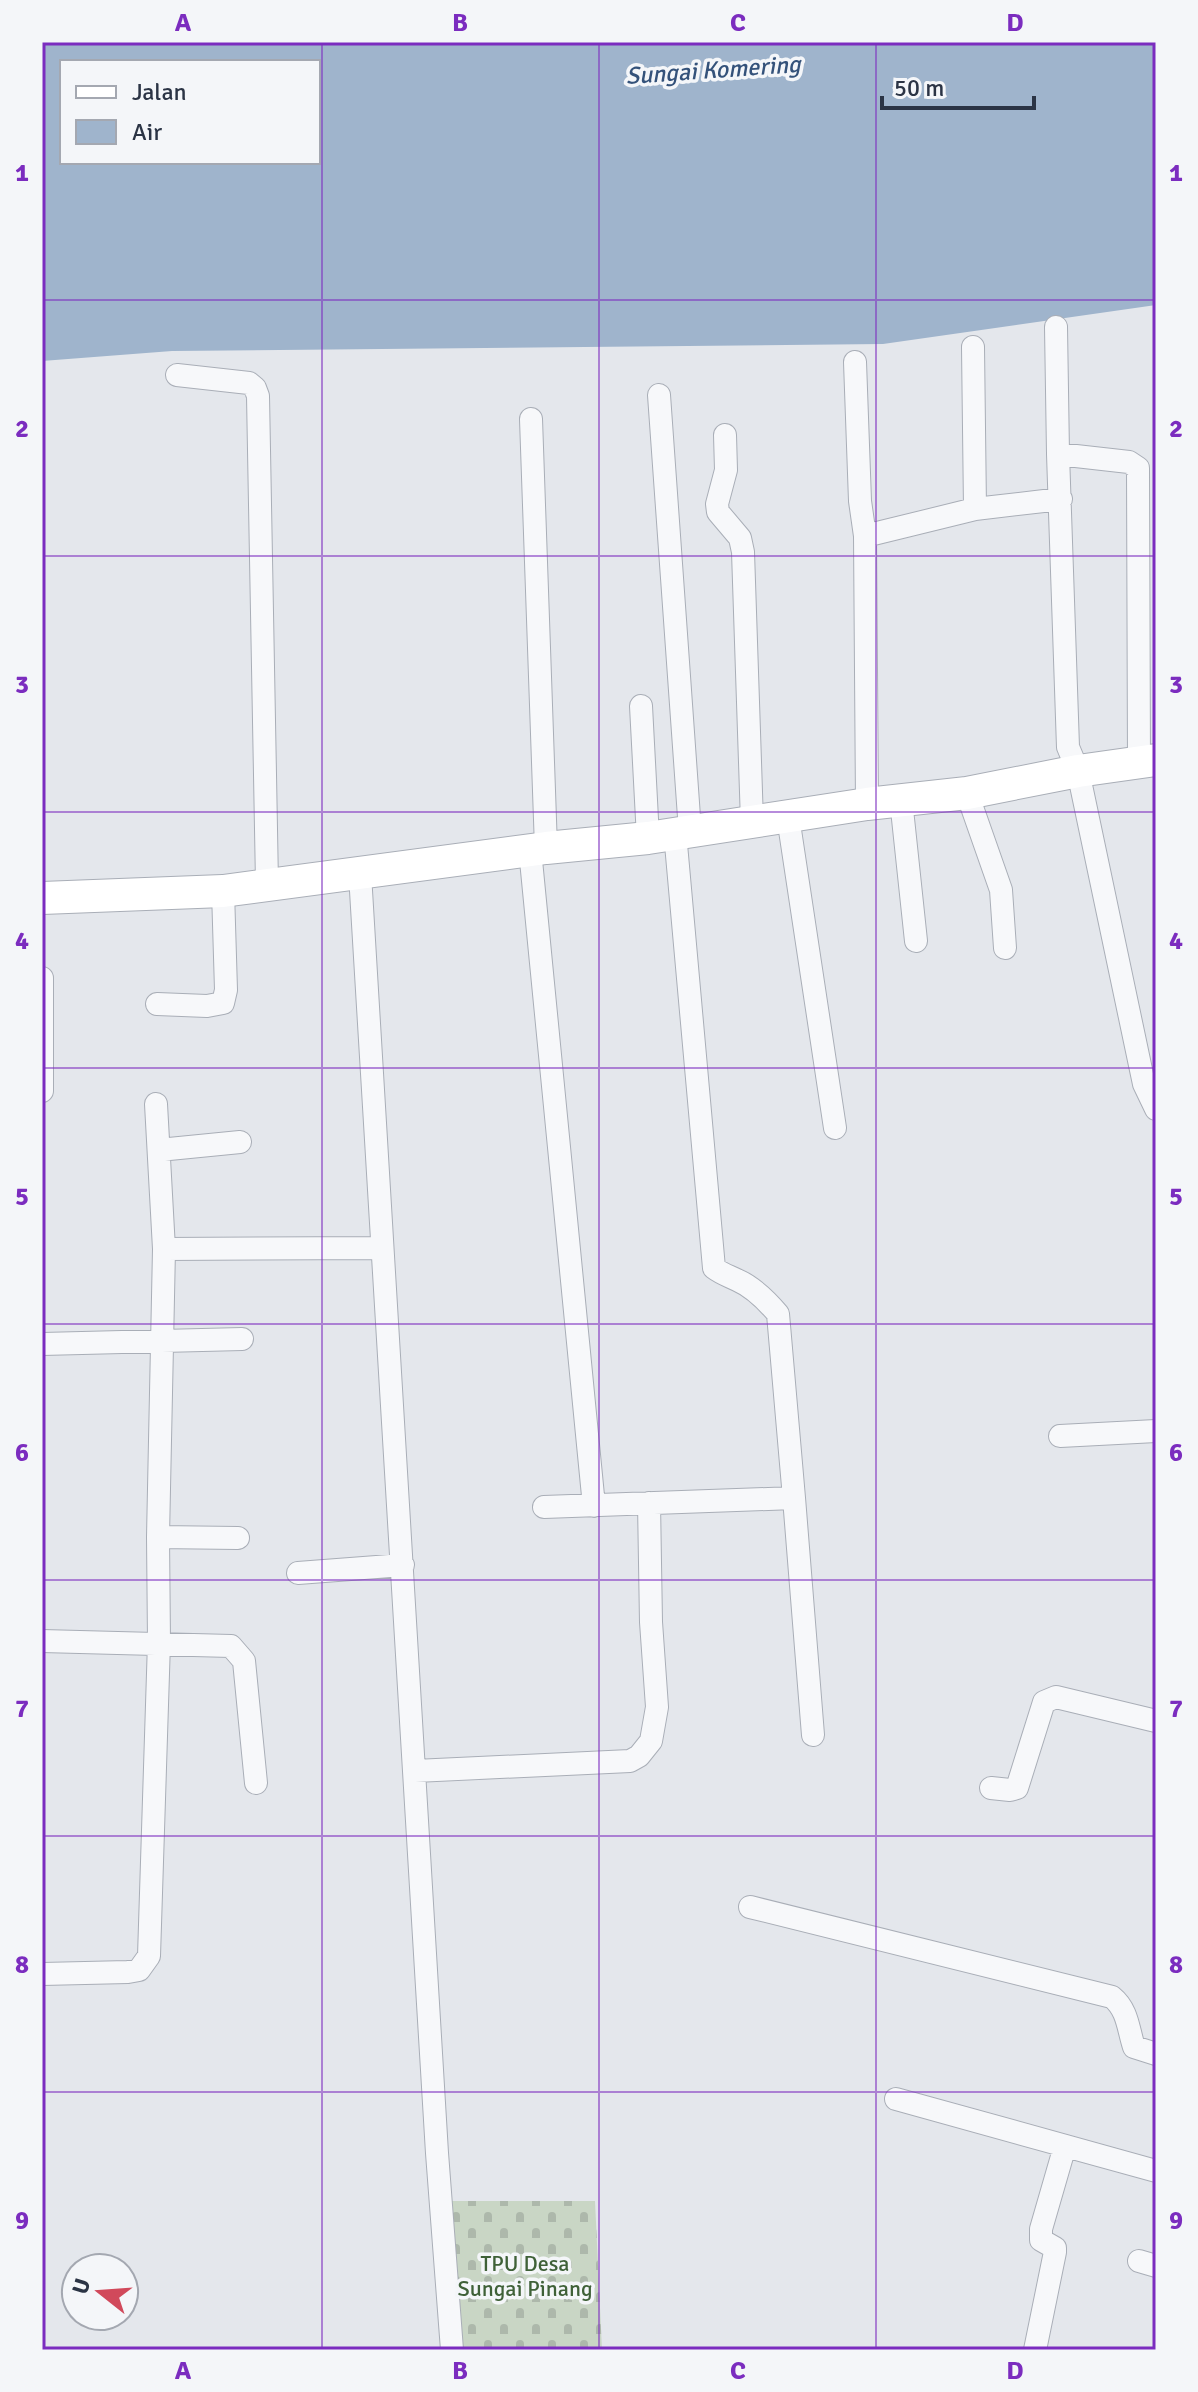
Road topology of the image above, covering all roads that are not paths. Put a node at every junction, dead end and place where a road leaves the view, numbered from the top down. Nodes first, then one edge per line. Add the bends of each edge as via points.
1 (1056, 327) dead end
2 (973, 347) dead end
3 (855, 362) dead end
4 (177, 375) dead end
5 (659, 395) dead end
6 (531, 419) dead end
7 (725, 435) dead end
8 (1058, 454) junction
9 (1061, 499) junction
10 (975, 509) junction
11 (865, 536) junction
12 (641, 706) dead end
13 (1147, 761) edge
14 (1078, 771) junction
15 (967, 793) junction
16 (901, 800) junction
17 (867, 804) junction
18 (788, 817) junction
19 (752, 822) junction
20 (671, 834) junction
21 (538, 849) junction
22 (360, 874) junction
23 (267, 883) junction
24 (223, 891) junction
25 (42, 898) edge
26 (916, 941) dead end
27 (1005, 948) dead end
28 (42, 978) edge
29 (157, 1004) dead end
30 (42, 1091) edge
31 (156, 1104) dead end
32 (1156, 1109) edge
33 (835, 1128) dead end
34 (240, 1142) dead end
35 (159, 1150) junction
36 (381, 1248) junction
37 (164, 1249) junction
38 (242, 1339) dead end
39 (162, 1340) junction
40 (42, 1344) edge
41 (1156, 1431) edge
42 (1060, 1436) dead end
43 (794, 1498) junction
44 (649, 1503) junction
45 (594, 1506) junction
46 (544, 1507) dead end
47 (158, 1537) junction
48 (238, 1538) dead end
49 (403, 1565) junction
50 (298, 1573) dead end
51 (42, 1641) edge
52 (159, 1642) junction
53 (1156, 1721) edge
54 (813, 1735) dead end
55 (415, 1771) junction
56 (256, 1783) dead end
57 (991, 1788) dead end
58 (750, 1907) dead end
59 (42, 1974) edge
60 (1156, 2054) edge
61 (896, 2099) dead end
62 (1065, 2146) junction
63 (1156, 2171) edge
64 (452, 2350) edge
65 (1035, 2350) edge

1 - 8 street
2 - 10 street
3 - 11 street
4 - 23 street via 249,383 258,396
5 - 20 street
6 - 21 street
7 - 19 street via 726,470 717,504 740,538 743,552
8 - 9 street
8 - 13 street via 1129,462 1138,468
9 - 10 street
9 - 14 street via 1068,747
10 - 11 street
11 - 17 street
12 - 20 street
13 - 14 main road
14 - 15 main road
14 - 32 street via 1144,1084
15 - 16 main road
15 - 27 street via 1001,890
16 - 17 main road
16 - 26 street
17 - 18 main road
18 - 19 main road
18 - 33 street
19 - 20 main road
20 - 21 main road
20 - 43 street via 714,1268 739,1280 778,1314
21 - 22 main road
21 - 45 street
22 - 23 main road
22 - 36 street
23 - 24 main road
24 - 25 main road
24 - 29 street via 223,1003
28 - 30 street
31 - 35 street
34 - 35 street
35 - 37 street
36 - 37 street
36 - 49 street
37 - 39 street
38 - 39 street
39 - 40 street
39 - 47 street
41 - 42 street
43 - 44 street
43 - 54 street
44 - 45 street
44 - 55 street via 657,1707 651,1741 639,1756 630,1761
45 - 46 street
47 - 48 street
47 - 52 street
49 - 50 street
49 - 55 street
51 - 52 street
52 - 56 street via 225,1644 240,1655
52 - 59 street via 149,1956 139,1970 128,1972
53 - 57 street via 1051,1698 1044,1702 1017,1788
55 - 64 street
58 - 60 street via 1112,1997 1122,2007 1134,2047
61 - 62 street
62 - 63 street
62 - 65 street via 1041,2229 1041,2240 1055,2252

